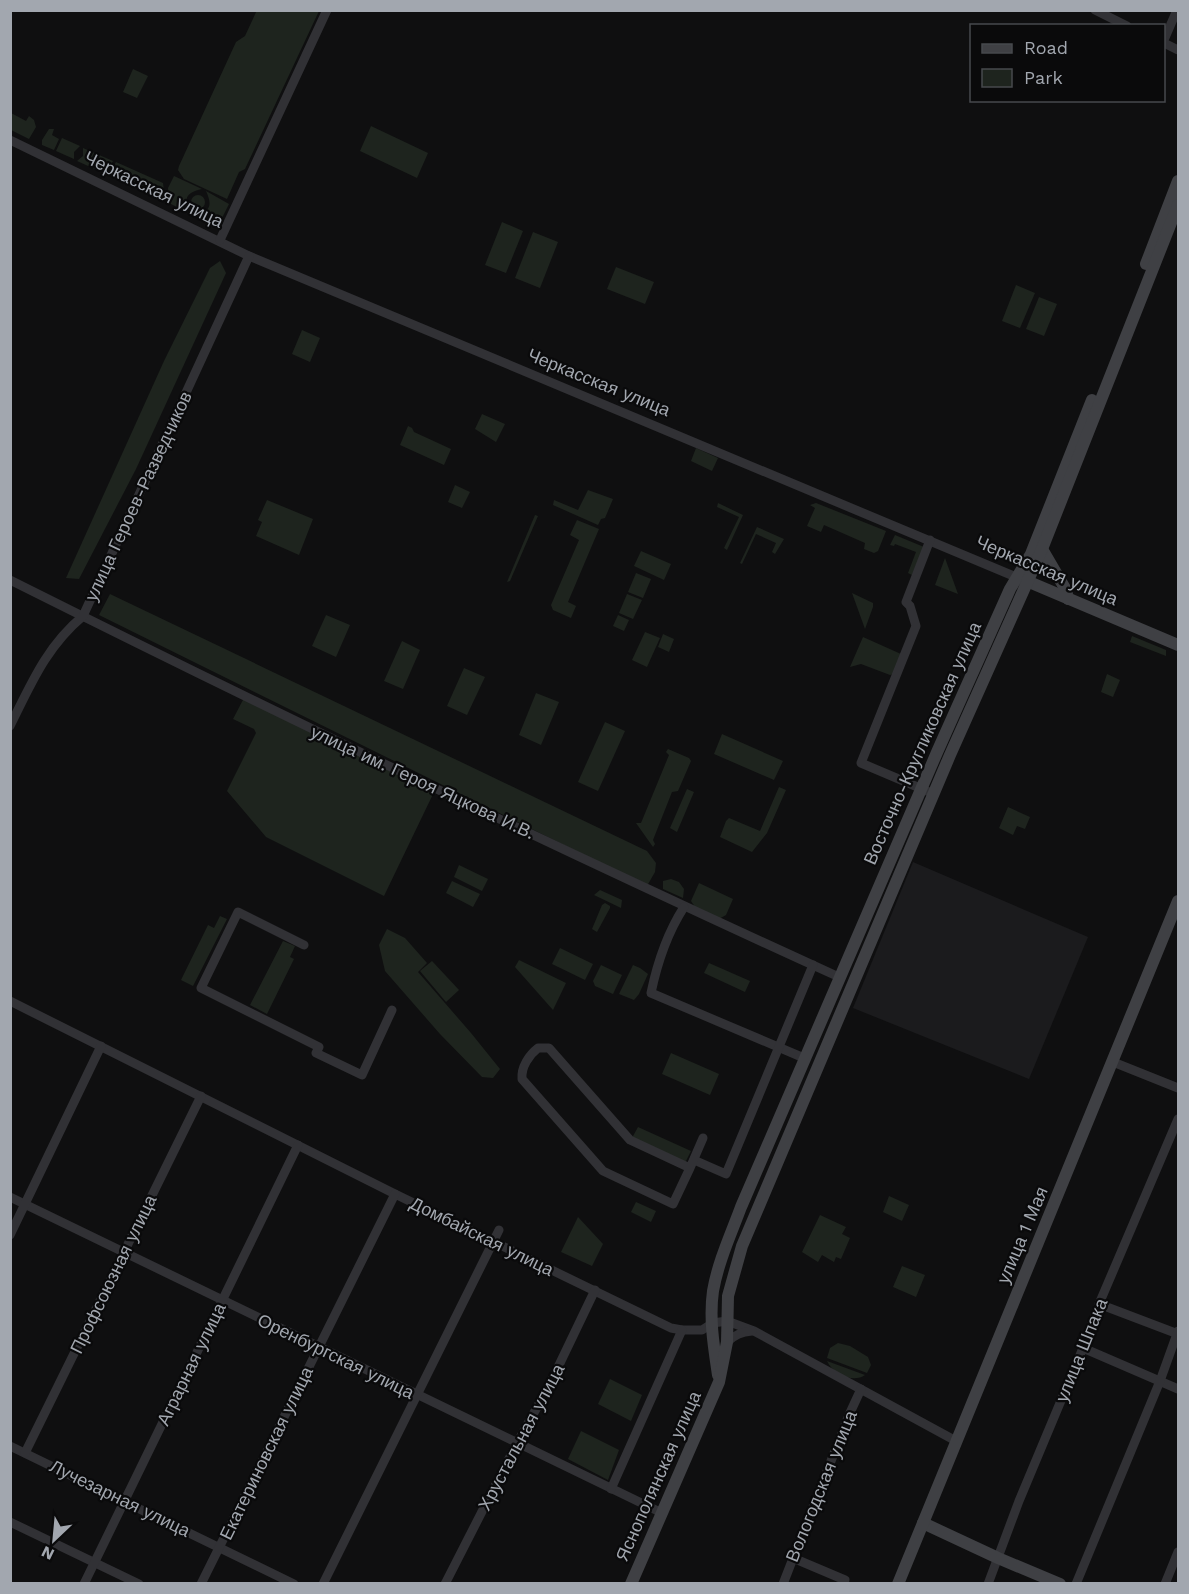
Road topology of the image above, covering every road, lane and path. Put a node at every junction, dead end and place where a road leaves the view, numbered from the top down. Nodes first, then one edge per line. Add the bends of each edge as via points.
1 (327, 10) edge
2 (1095, 10) edge
3 (1177, 10) edge
4 (1123, 24) edge
5 (1165, 39) edge
6 (1165, 42) edge
7 (1179, 50) edge
8 (10, 140) edge
9 (1179, 181) edge
10 (1179, 205) edge
11 (220, 240) junction
12 (249, 256) junction
13 (930, 540) junction
14 (1042, 549) junction
15 (1022, 579) junction
16 (10, 580) edge
17 (1068, 599) junction
18 (83, 616) junction
19 (1179, 645) edge
20 (10, 726) edge
21 (921, 788) junction
22 (933, 794) junction
23 (1179, 901) edge
24 (684, 907) junction
25 (304, 945) dead end
26 (813, 965) junction
27 (839, 977) junction
28 (10, 1001) edge
29 (392, 1010) dead end
30 (101, 1046) junction
31 (778, 1047) junction
32 (804, 1058) junction
33 (1113, 1062) junction
34 (1179, 1088) edge
35 (201, 1096) junction
36 (1179, 1119) edge
37 (703, 1138) dead end
38 (298, 1145) junction
39 (692, 1164) junction
40 (395, 1194) junction
41 (10, 1197) edge
42 (26, 1205) junction
43 (499, 1230) dead end
44 (10, 1235) edge
45 (493, 1241) junction
46 (729, 1241) junction
47 (742, 1246) junction
48 (124, 1253) junction
49 (595, 1290) junction
50 (222, 1300) junction
51 (1099, 1304) junction
52 (727, 1321) junction
53 (713, 1323) junction
54 (682, 1330) junction
55 (754, 1331) junction
56 (1178, 1333) edge
57 (728, 1342) junction
58 (319, 1347) junction
59 (1083, 1348) junction
60 (1160, 1381) junction
61 (719, 1382) junction
62 (861, 1389) junction
63 (1179, 1389) edge
64 (417, 1395) junction
65 (956, 1441) junction
66 (517, 1443) junction
67 (10, 1446) edge
68 (25, 1453) junction
69 (611, 1489) junction
70 (125, 1501) junction
71 (662, 1513) junction
72 (10, 1522) edge
73 (923, 1523) junction
74 (220, 1546) junction
75 (1179, 1552) edge
76 (793, 1558) junction
77 (998, 1558) junction
78 (94, 1562) junction
79 (84, 1584) edge
80 (139, 1584) edge
81 (201, 1584) edge
82 (294, 1584) edge
83 (323, 1584) edge
84 (445, 1584) edge
85 (631, 1584) edge
86 (783, 1584) edge
87 (844, 1584) edge
88 (898, 1584) edge
89 (988, 1584) edge
90 (1060, 1584) edge
91 (1076, 1584) edge
92 (1165, 1584) edge

1 - 11 street
2 - 4 street
3 - 5 street
6 - 7 street
8 - 11 street, Черкасская улица
9 - 15 street, Восточно-Кругликовская улица
10 - 14 street, Восточно-Кругликовская улица
11 - 12 street, Черкасская улица
12 - 13 street, Черкасская улица
12 - 18 street, улица Героев-Разведчиков
13 - 15 street, Черкасская улица
13 - 21 street via 906,602 916,626 861,763
14 - 15 street, Восточно-Кругликовская улица
14 - 17 street
15 - 17 street, Черкасская улица
15 - 21 street, Восточно-Кругликовская улица
15 - 22 street, Восточно-Кругликовская улица
16 - 18 street, улица им. Героя Яцкова И.В.
17 - 19 street, Черкасская улица
18 - 20 street, улица Героев-Разведчиков via 55,643
18 - 24 street, улица им. Героя Яцкова И.В. via 441,793
21 - 22 street
21 - 27 street, Восточно-Кругликовская улица
22 - 47 street, Восточно-Кругликовская улица
23 - 33 street, улица 1 Мая
24 - 26 street, улица им. Героя Яцкова И.В.
24 - 31 street via 656,971 651,993
25 - 29 street via 238,912 201,988 319,1047 316,1053 362,1075
26 - 27 street, улица им. Героя Яцкова И.В.
26 - 31 street
27 - 32 street, Восточно-Кругликовская улица
28 - 30 street, Домбайская улица
30 - 35 street, Домбайская улица
30 - 42 street
31 - 32 street
31 - 39 street via 726,1174
32 - 46 street, Восточно-Кругликовская улица
33 - 34 street
33 - 65 street, улица 1 Мая
35 - 38 street, Домбайская улица
35 - 48 street, Профсоюзная улица
36 - 51 street, улица Шпака
37 - 39 street
38 - 40 street, Домбайская улица
38 - 50 street, Аграрная улица
39 - 39 street via 630,1140 549,1048 533,1052 522,1079 603,1171 673,1204
40 - 45 street, Домбайская улица
40 - 58 street, Екатериновская улица
41 - 42 street, Оренбургская улица
42 - 44 street
42 - 48 street, Оренбургская улица
43 - 45 street
45 - 49 street, Домбайская улица
45 - 64 street
46 - 47 street
46 - 53 street, Восточно-Кругликовская улица via 713,1293
47 - 52 street, Восточно-Кругликовская улица via 730,1288
48 - 50 street, Оренбургская улица
48 - 68 street, Профсоюзная улица
49 - 54 street, Домбайская улица
49 - 66 street, Хрустальная улица
50 - 58 street, Оренбургская улица
50 - 70 street, Аграрная улица
51 - 56 street
51 - 59 street, улица Шпака
52 - 53 street
52 - 55 street
52 - 57 street, Восточно-Кругликовская улица
53 - 54 street via 702,1330
53 - 61 street, Восточно-Кругликовская улица
54 - 69 street
55 - 57 street via 735,1335
55 - 62 street
56 - 60 street
57 - 61 street, Яснополянская улица
58 - 64 street, Оренбургская улица
58 - 74 street, Екатериновская улица
59 - 60 street
59 - 77 street, улица Шпака
60 - 63 street
60 - 91 street
61 - 71 street, Яснополянская улица
62 - 65 street
62 - 76 street, Вологодская улица
64 - 66 street, Оренбургская улица
64 - 83 street
65 - 73 street, улица 1 Мая
66 - 69 street, Оренбургская улица
66 - 84 street, Хрустальная улица
67 - 68 street, Лучезарная улица
68 - 70 street, Лучезарная улица
69 - 71 street, Оренбургская улица
70 - 74 street, Лучезарная улица
70 - 78 street, Аграрная улица
71 - 85 street, Яснополянская улица
72 - 78 street
73 - 77 street
73 - 88 street, улица 1 Мая
74 - 81 street, Екатериновская улица
74 - 82 street, Лучезарная улица
75 - 92 street
76 - 86 street, Вологодская улица
76 - 87 street via 845,1580
77 - 89 street, улица Шпака
77 - 90 street
78 - 79 street, Аграрная улица
78 - 80 street

